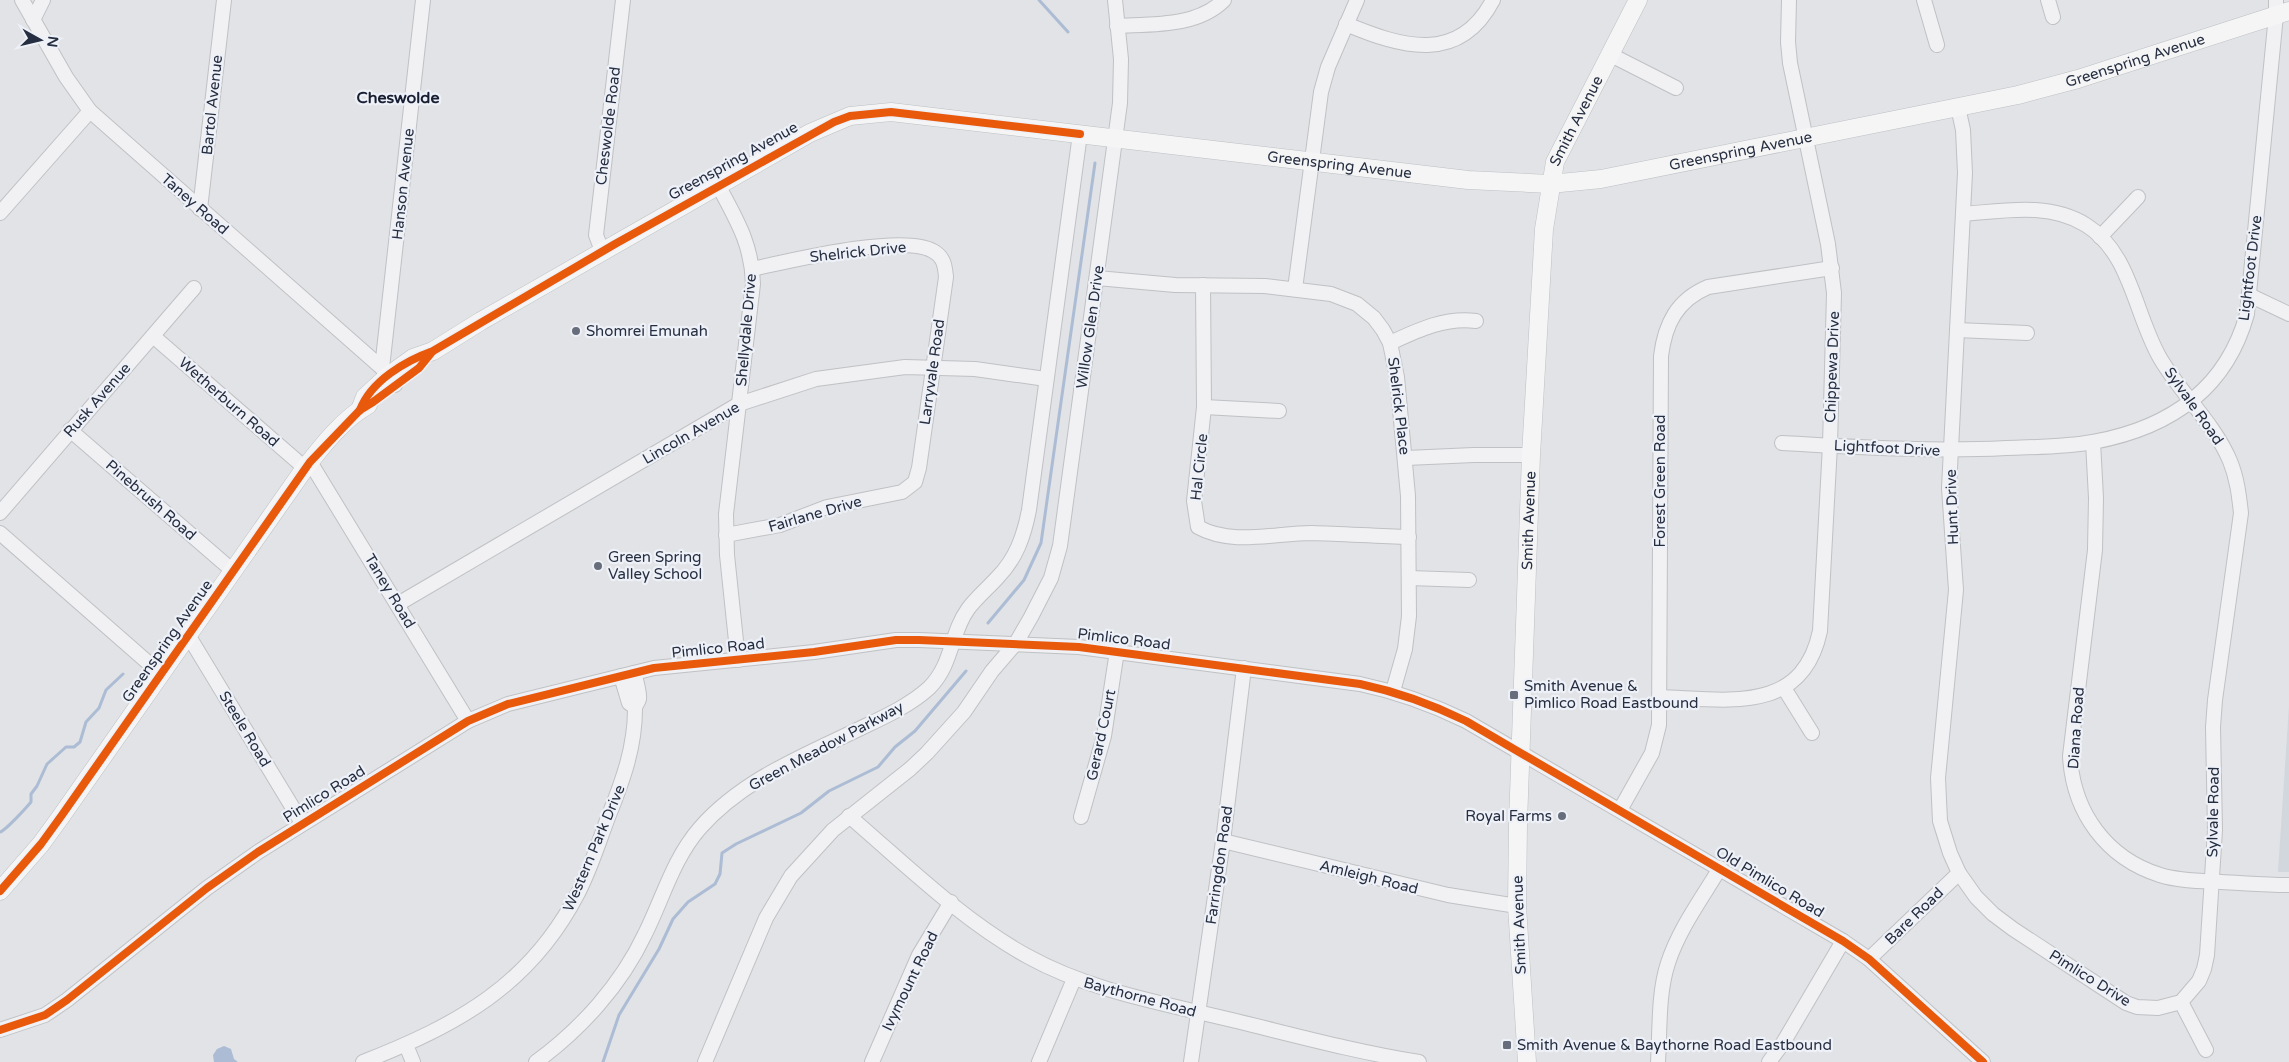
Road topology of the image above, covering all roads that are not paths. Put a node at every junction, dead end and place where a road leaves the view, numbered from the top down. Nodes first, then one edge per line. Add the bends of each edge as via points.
1 (22, 0) edge
2 (42, 0) edge
3 (224, 0) edge
4 (423, 0) edge
5 (623, 0) edge
6 (1115, 0) edge
7 (1224, 0) edge
8 (1358, 0) edge
9 (1493, 0) edge
10 (1638, 0) edge
11 (1790, 0) edge
12 (1924, 0) edge
13 (2048, 0) edge
14 (2280, 9) edge
15 (2053, 17) dead end
16 (34, 20) junction
17 (1346, 24) junction
18 (1117, 26) junction
19 (1937, 45) dead end
20 (1611, 55) junction
21 (1676, 88) dead end
22 (1958, 107) junction
23 (90, 111) junction
24 (1080, 134) junction
25 (1116, 138) junction
26 (1805, 138) junction
27 (1311, 161) junction
28 (1550, 184) junction
29 (718, 185) junction
30 (2138, 196) dead end
31 (200, 209) junction
32 (0, 213) edge
33 (1964, 214) junction
34 (2100, 237) junction
35 (602, 251) junction
36 (1832, 268) junction
37 (752, 269) junction
38 (946, 277) joint
39 (1097, 278) junction
40 (1203, 285) junction
41 (194, 288) dead end
42 (1295, 289) junction
43 (2249, 295) junction
44 (2289, 314) edge
45 (1476, 321) dead end
46 (1957, 330) junction
47 (2027, 333) dead end
48 (152, 336) junction
49 (1390, 343) junction
50 (933, 366) junction
51 (388, 376) junction
52 (1046, 379) junction
53 (2190, 402) junction
54 (739, 404) junction
55 (1204, 407) junction
56 (1279, 411) dead end
57 (70, 430) junction
58 (2092, 442) junction
59 (1782, 443) dead end
60 (1830, 445) junction
61 (1950, 451) junction
62 (1531, 455) junction
63 (1406, 458) junction
64 (308, 465) junction
65 (919, 468) joint
66 (0, 513) edge
67 (0, 532) edge
68 (726, 535) junction
69 (1409, 537) junction
70 (233, 571) junction
71 (1409, 578) junction
72 (1469, 580) dead end
73 (398, 604) junction
74 (188, 635) junction
75 (954, 642) junction
76 (1016, 643) junction
77 (1117, 651) junction
78 (738, 660) junction
79 (1244, 668) junction
80 (161, 674) junction
81 (628, 674) junction
82 (1784, 688) junction
83 (1393, 691) junction
84 (1659, 697) junction
85 (468, 721) junction
86 (1812, 733) dead end
87 (1521, 755) junction
88 (1620, 810) junction
89 (849, 816) junction
90 (1081, 817) dead end
91 (302, 823) junction
92 (1223, 842) junction
93 (1720, 868) junction
94 (1959, 873) junction
95 (2211, 882) junction
96 (2289, 886) edge
97 (0, 891) edge
98 (951, 902) junction
99 (1517, 906) junction
100 (1843, 941) junction
101 (1869, 959) junction
102 (1074, 979) junction
103 (2181, 1002) junction
104 (1198, 1012) junction
105 (0, 1030) edge
106 (406, 1045) junction
107 (2206, 1050) dead end
108 (394, 1056) edge
109 (363, 1062) edge
110 (413, 1062) edge
111 (536, 1062) edge
112 (705, 1062) edge
113 (872, 1062) edge
114 (1040, 1062) edge
115 (1191, 1062) edge
116 (1420, 1062) edge
117 (1527, 1062) edge
118 (1658, 1062) edge
119 (1769, 1062) edge
120 (1983, 1062) edge

1 - 16 street, Taney Road
2 - 16 street
3 - 31 street, Bartol Avenue
4 - 51 street, Hanson Avenue
5 - 35 street, Cheswolde Road via 596,235
6 - 18 street, Willow Glen Drive
7 - 18 street via 1213,10 1189,20
8 - 17 street
9 - 17 street via 1480,22 1470,31 1460,38 1434,45 1391,41
10 - 20 main road, Smith Avenue
11 - 26 street, Chippewa Drive via 1788,42
12 - 19 street
13 - 15 street
14 - 22 main road, Greenspring Avenue via 2063,84
14 - 43 street, Lightfoot Drive
16 - 23 street, Taney Road via 69,83
17 - 27 street via 1321,92
18 - 25 street, Willow Glen Drive via 1122,88
20 - 21 street
20 - 28 main road, Smith Avenue via 1566,139
22 - 26 main road, Greenspring Avenue
22 - 33 street, Hunt Drive via 1964,150
23 - 31 street, Taney Road
23 - 32 street
24 - 25 main road, Greenspring Avenue
24 - 29 main road, Greenspring Avenue via 891,112 868,113 834,122
24 - 52 street
25 - 27 main road, Greenspring Avenue
25 - 39 street, Willow Glen Drive
26 - 28 main road, Greenspring Avenue via 1618,177
26 - 36 street, Chippewa Drive
27 - 28 main road, Greenspring Avenue via 1468,180
27 - 42 street
28 - 62 main road, Smith Avenue via 1544,229
29 - 35 main road, Greenspring Avenue
29 - 37 street, Shellydale Drive via 744,236
30 - 34 street
31 - 51 street, Taney Road
33 - 34 street, Sylvale Road via 2051,211 2076,219
33 - 46 street, Hunt Drive
34 - 53 street, Sylvale Road via 2120,264 2159,357
35 - 51 main road, Greenspring Avenue via 432,351 419,368
36 - 60 street, Chippewa Drive via 1834,322
36 - 84 street, Forest Green Road via 1708,287 1684,302 1668,325 1661,356
37 - 38 street, Shelrick Drive via 842,251 917,246 935,251 942,258
37 - 54 street, Shellydale Drive
38 - 50 street, Larryvale Road
39 - 40 street, Shelrick Place
39 - 76 street, Willow Glen Drive via 1057,560 1044,595
40 - 42 street, Shelrick Place
40 - 55 street, Hal Circle
41 - 48 street, Rusk Avenue
42 - 49 street, Shelrick Place via 1331,294 1357,304 1374,318
43 - 44 street
43 - 53 street, Lightfoot Drive via 2242,330 2225,366
45 - 49 street via 1450,321 1420,329
46 - 47 street
46 - 61 street, Hunt Drive
48 - 57 street, Rusk Avenue
48 - 64 street, Wetherburn Road
49 - 63 street, Shelrick Place
50 - 52 street, Lincoln Avenue
50 - 54 street, Lincoln Avenue via 877,369 816,379
50 - 65 street, Larryvale Road
51 - 64 main road, Greenspring Avenue via 374,402 360,410
52 - 75 street via 1029,510 1022,539 1010,563 966,612
53 - 58 street, Lightfoot Drive via 2140,430
53 - 95 street, Sylvale Road via 2230,461 2241,513 2215,700 2216,809
54 - 68 street, Shellydale Drive
54 - 73 street, Lincoln Avenue
55 - 56 street
55 - 69 street, Hal Circle via 1194,501 1198,528 1210,534 1231,537 1312,533
57 - 66 street, Rusk Avenue
57 - 70 street, Pinebrush Road
58 - 61 street, Lightfoot Drive
58 - 95 street, Diana Road via 2097,523 2071,749 2074,789 2098,835 2127,860 2162,876
59 - 60 street, Lightfoot Drive
60 - 61 street, Lightfoot Drive
60 - 82 street, Chippewa Drive via 1818,645 1805,670
61 - 94 street, Hunt Drive via 1956,590 1938,791 1940,821
62 - 63 street
62 - 87 main road, Smith Avenue
63 - 69 street, Shelrick Place
64 - 70 main road, Greenspring Avenue
64 - 73 street, Taney Road
65 - 68 street, Fairlane Drive via 915,482 902,492 828,507 780,525
67 - 80 street
68 - 78 street, Shellydale Drive
69 - 71 street, Shelrick Place
70 - 74 main road, Greenspring Avenue
71 - 72 street
71 - 83 street, Shelrick Place via 1408,633
73 - 85 street, Taney Road
74 - 80 main road, Greenspring Avenue
74 - 91 street, Steele Road
75 - 76 street, Pimlico Road
75 - 78 street, Pimlico Road via 896,640
75 - 111 street, Green Meadow Parkway via 942,672 917,697 889,715 764,776 714,813 679,858 644,937 624,971 591,1014
76 - 77 street, Pimlico Road
76 - 89 street via 964,712 927,753
77 - 79 street, Pimlico Road
77 - 90 street, Gerard Court via 1104,736
78 - 81 street, Pimlico Road via 654,668
79 - 83 street, Pimlico Road
79 - 92 street, Farringdon Road
80 - 97 main road, Greenspring Avenue via 41,844
81 - 85 street, Pimlico Road via 508,704
81 - 106 street, Western Park Drive via 629,703 635,707 636,719 626,773 579,892 565,917 545,945 509,983 455,1021
82 - 84 street, Chippewa Drive via 1747,700
82 - 86 street
83 - 87 street, Pimlico Road via 1438,707
84 - 88 street, Forest Green Road via 1652,753
85 - 91 street, Pimlico Road
87 - 88 street, Old Pimlico Road
87 - 99 main road, Smith Avenue
88 - 93 street, Old Pimlico Road
89 - 98 street, Baythorne Road
89 - 112 street via 791,876 770,910
91 - 105 street, Pimlico Road via 207,888 45,1015
92 - 99 street, Amleigh Road via 1448,896
92 - 104 street, Farringdon Road
93 - 100 street, Old Pimlico Road
93 - 118 street via 1675,944 1668,963 1662,997
94 - 101 street, Bare Road
94 - 103 street, Pimlico Drive via 1976,897 2006,924 2126,1003 2158,1008
95 - 96 street, Diana Road
95 - 103 street via 2204,969 2200,981
98 - 102 street, Baythorne Road via 1026,956
98 - 113 street, Ivymount Road via 920,955
99 - 117 main road, Smith Avenue
100 - 101 street, Old Pimlico Road
100 - 119 street
101 - 120 street, Old Pimlico Road
102 - 104 street, Baythorne Road
102 - 114 street
103 - 107 street
104 - 115 street, Farringdon Road
104 - 116 street, Baythorne Road
106 - 108 street, Western Park Drive
106 - 110 street
108 - 109 street, Western Park Drive

